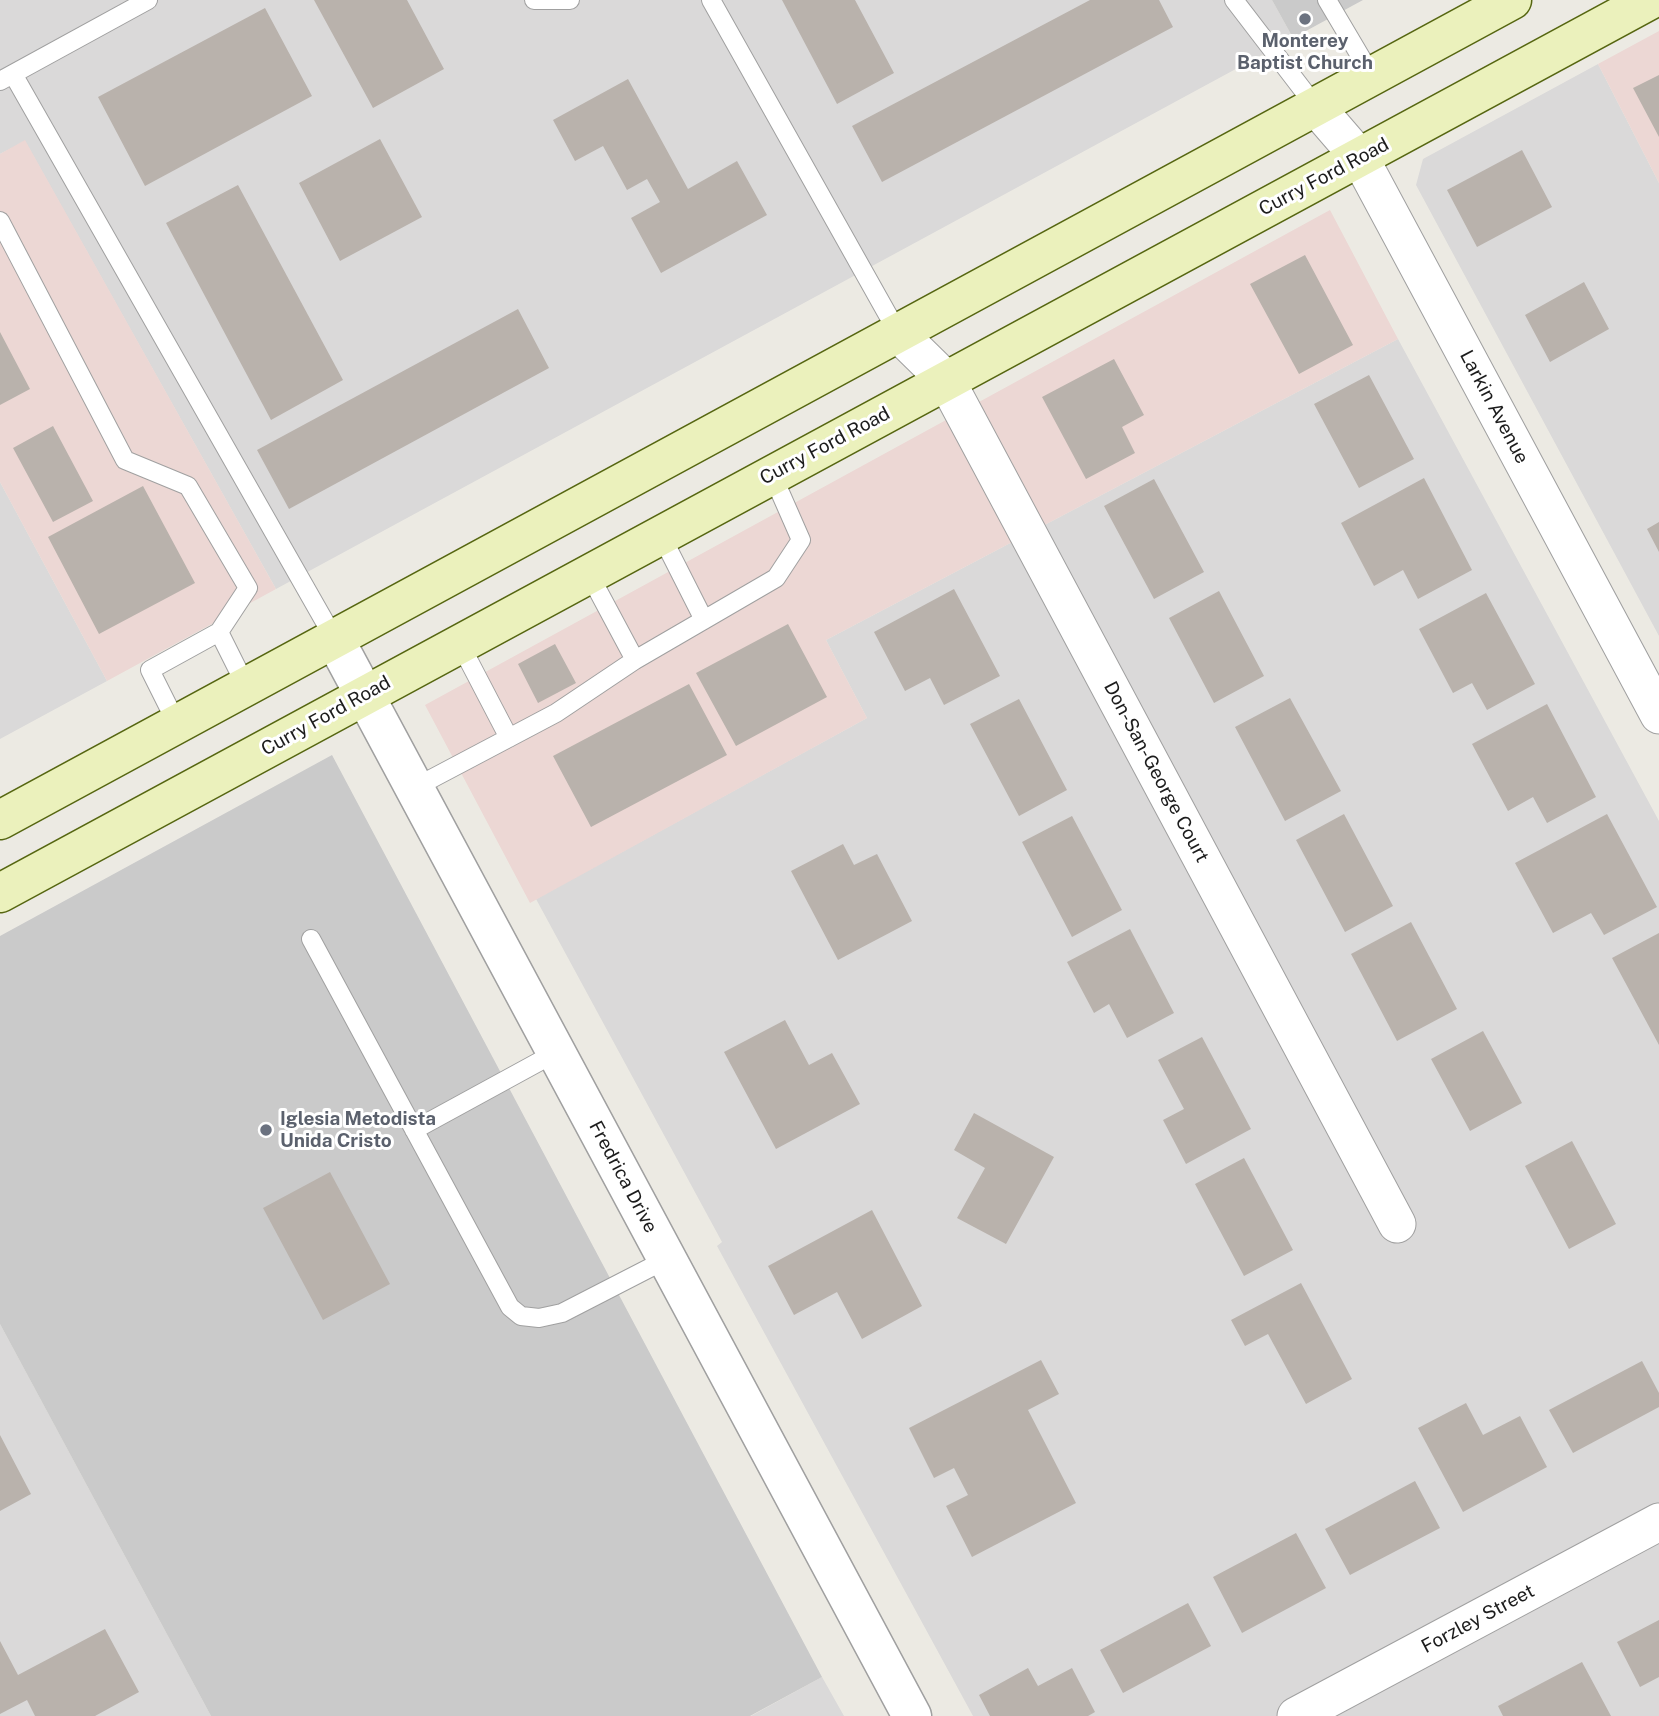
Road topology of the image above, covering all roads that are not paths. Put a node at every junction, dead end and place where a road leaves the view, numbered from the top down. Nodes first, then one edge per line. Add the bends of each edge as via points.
1 (148, 0) edge
2 (534, 0) edge
3 (570, 0) edge
4 (711, 0) edge
5 (1234, 0) edge
6 (1326, 0) edge
7 (1512, 0) edge
8 (1650, 0) edge
9 (1372, 76) junction
10 (7, 78) edge
11 (1316, 107) junction
12 (1360, 158) junction
13 (0, 221) edge
14 (898, 332) junction
15 (946, 380) junction
16 (772, 474) junction
17 (661, 535) junction
18 (590, 574) junction
19 (704, 620) junction
20 (219, 632) junction
21 (334, 638) junction
22 (460, 644) junction
23 (635, 660) junction
24 (246, 686) junction
25 (365, 695) junction
26 (1659, 715) edge
27 (177, 724) junction
28 (509, 738) junction
29 (414, 788) junction
30 (0, 820) edge
31 (0, 893) edge
32 (312, 939) dead end
33 (555, 1053) junction
34 (414, 1130) junction
35 (1397, 1224) dead end
36 (667, 1259) junction
37 (1659, 1522) edge
38 (912, 1716) edge
39 (1296, 1716) edge

1 - 10 lane
2 - 3 lane
4 - 14 lane
5 - 11 lane
6 - 9 lane
7 - 9 main road
8 - 12 main road, Curry Ford Road
9 - 11 main road
10 - 21 lane
11 - 12 street, Larkin Avenue
11 - 14 main road
12 - 15 main road, Curry Ford Road
12 - 26 street, Larkin Avenue
13 - 20 lane via 125,460 188,486 248,588
14 - 15 street, Don-San-George Court
14 - 21 main road
15 - 16 main road, Curry Ford Road
15 - 35 street, Don-San-George Court
16 - 17 main road, Curry Ford Road
16 - 19 lane via 801,540 776,578
17 - 18 main road, Curry Ford Road
17 - 19 lane
18 - 22 main road, Curry Ford Road
18 - 23 lane
19 - 23 lane
20 - 24 lane
20 - 27 lane via 150,670
21 - 24 main road
21 - 25 street, Fredrica Drive
22 - 25 main road, Curry Ford Road
22 - 28 lane
23 - 28 lane
24 - 27 main road
25 - 29 street, Fredrica Drive
25 - 31 main road, Curry Ford Road
27 - 30 main road
28 - 29 lane
29 - 33 street, Fredrica Drive
32 - 34 lane
33 - 34 lane
33 - 36 street, Fredrica Drive
34 - 36 lane via 510,1307 521,1316 562,1313
36 - 38 street, Fredrica Drive
37 - 39 street, Forzley Street

